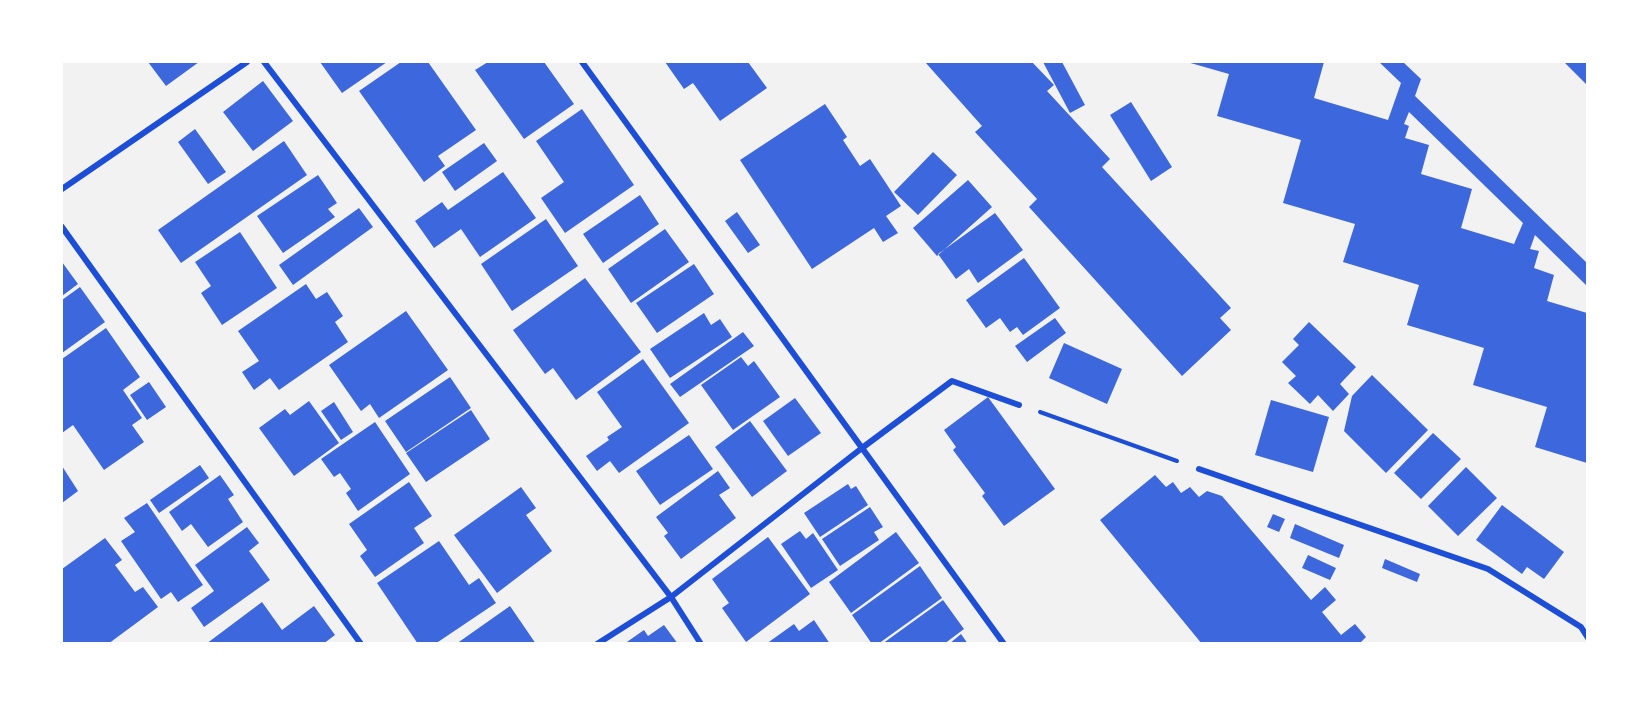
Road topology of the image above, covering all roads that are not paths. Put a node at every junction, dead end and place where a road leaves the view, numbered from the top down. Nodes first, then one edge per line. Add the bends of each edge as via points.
1 (247, 62) edge
2 (264, 62) edge
3 (582, 62) edge
4 (62, 189) edge
5 (62, 227) edge
6 (1019, 405) road end
7 (862, 448) junction
8 (1199, 469) road end
9 (670, 597) junction
10 (1587, 638) edge
11 (361, 644) edge
12 (597, 644) edge
13 (702, 644) edge
14 (1004, 644) edge

1 - 4 street
2 - 9 street
3 - 7 street
5 - 11 street
6 - 7 street via 952,381
7 - 9 street
7 - 14 street
8 - 10 street via 1488,569 1581,627
9 - 12 street
9 - 13 street

